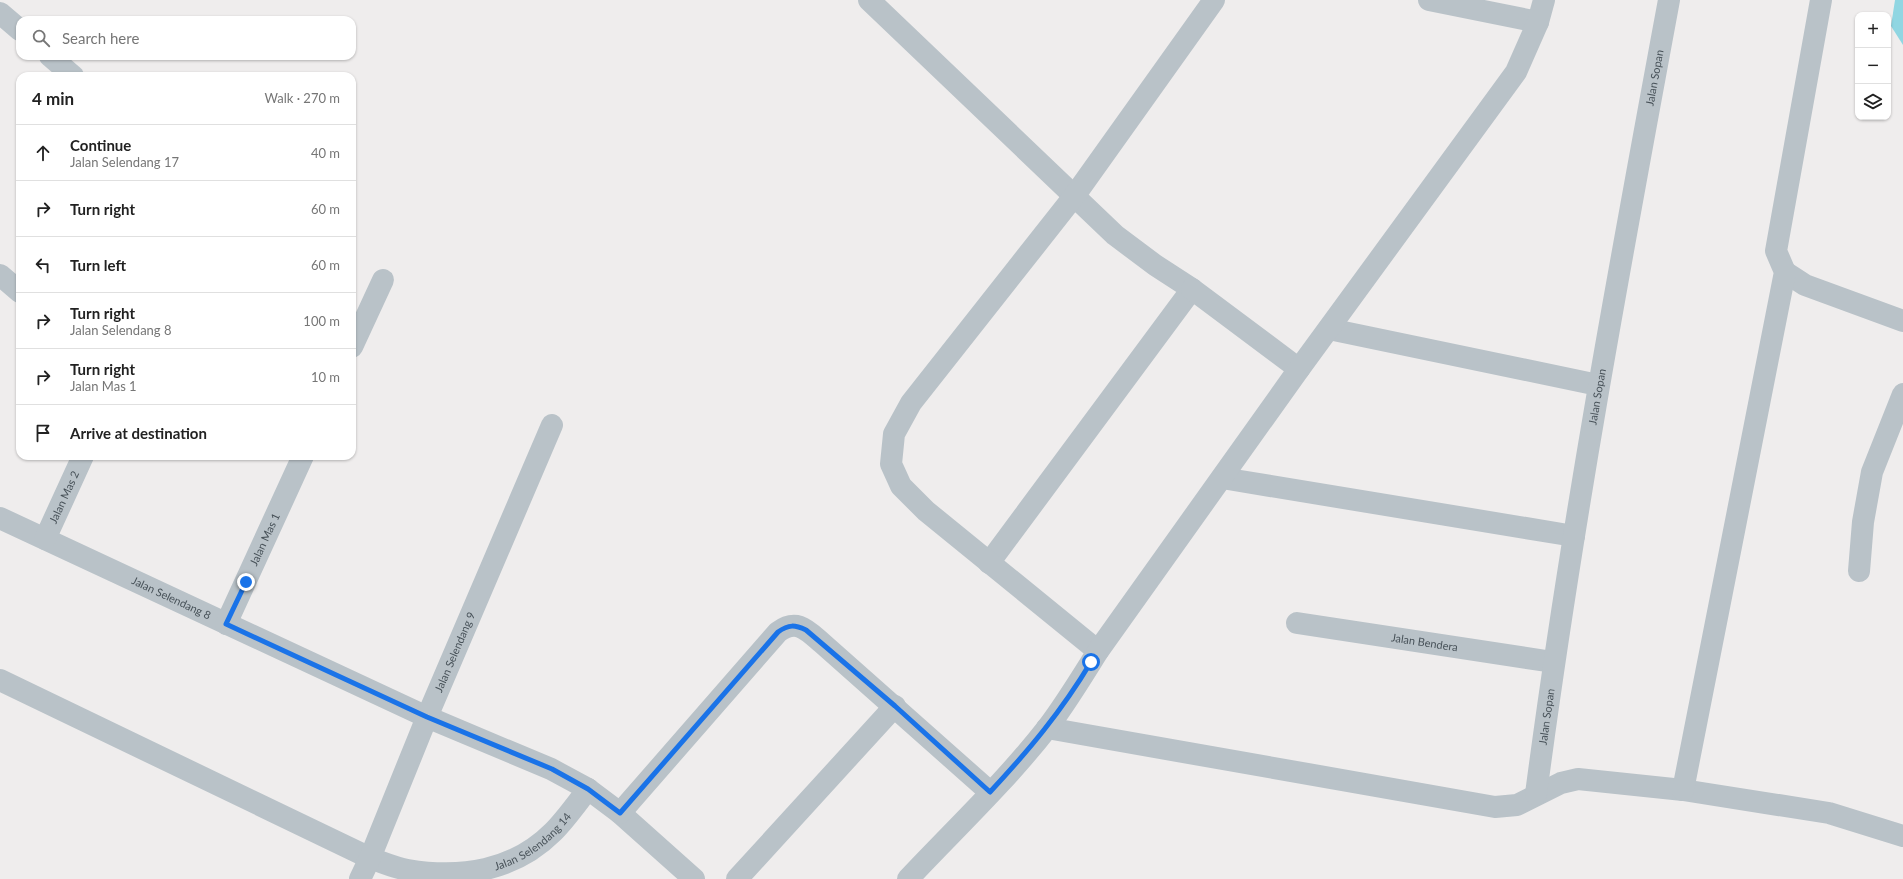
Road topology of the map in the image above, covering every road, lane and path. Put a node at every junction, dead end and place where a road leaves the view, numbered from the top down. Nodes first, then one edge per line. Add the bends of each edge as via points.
1 (869, 0) edge
2 (1214, 0) edge
3 (1430, 0) edge
4 (1544, 0) edge
5 (1669, 0) edge
6 (1820, 0) edge
7 (0, 12) edge
8 (1538, 22) junction
9 (16, 26) edge
10 (55, 60) edge
11 (68, 72) edge
12 (1075, 195) junction
13 (1785, 272) junction
14 (0, 275) edge
15 (383, 280) dead end
16 (16, 289) edge
17 (1192, 289) junction
18 (1903, 321) edge
19 (1328, 329) junction
20 (356, 339) edge
21 (1299, 368) junction
22 (1598, 385) junction
23 (1903, 394) edge
24 (552, 425) dead end
25 (81, 460) edge
26 (301, 460) edge
27 (1222, 478) junction
28 (0, 518) edge
29 (1574, 536) junction
30 (45, 539) junction
31 (990, 563) junction
32 (1859, 570) dead end
33 (1297, 623) dead end
34 (226, 624) junction
35 (1098, 651) junction
36 (1553, 662) junction
37 (0, 680) edge
38 (895, 706) junction
39 (427, 717) junction
40 (1047, 728) junction
41 (588, 789) junction
42 (1683, 790) junction
43 (990, 792) junction
44 (1536, 794) junction
45 (620, 813) junction
46 (1903, 836) edge
47 (370, 858) junction
48 (360, 879) edge
49 (694, 879) edge
50 (737, 879) edge
51 (908, 879) edge

1 - 12 street
2 - 12 street
3 - 8 street
4 - 8 street
5 - 22 street, Jalan Sopan
6 - 13 street via 1776,251
7 - 9 street
8 - 19 street via 1516,72
10 - 11 street
12 - 17 street via 1116,234 1155,265
12 - 31 street via 911,403 894,434 891,464 901,486 926,512
13 - 18 street via 1805,285
13 - 42 street
14 - 16 street
15 - 20 street
17 - 21 street
17 - 31 street
19 - 21 street
19 - 22 street
21 - 27 street
22 - 29 street, Jalan Sopan
23 - 32 street via 1872,472 1863,522
24 - 39 street, Jalan Selendang 9
25 - 30 street, Jalan Mas 2
26 - 34 street, Jalan Mas 1
27 - 29 street
27 - 35 street
28 - 30 street, Jalan Selendang 8
29 - 36 street, Jalan Sopan
30 - 34 street, Jalan Selendang 8
31 - 35 street
33 - 36 street, Jalan Bendera
34 - 39 street, Jalan Selendang 8
35 - 40 street via 1071,696
36 - 44 street, Jalan Sopan
37 - 47 street, Jalan Selendang 14
38 - 43 street
38 - 45 street via 806,630 796,625 786,626
38 - 50 street
39 - 41 street, Jalan Selendang 8 via 552,769
39 - 47 street, Jalan Selendang 9
40 - 43 street
40 - 44 street via 1495,807 1517,805
41 - 45 street, Jalan Selendang 8
41 - 47 street, Jalan Selendang 14 via 553,832 526,854 494,868 453,874 407,870
42 - 44 street via 1578,779
42 - 46 street via 1829,813
43 - 51 street
45 - 49 street, Jalan Selendang 8
47 - 48 street, Jalan Selendang 9

